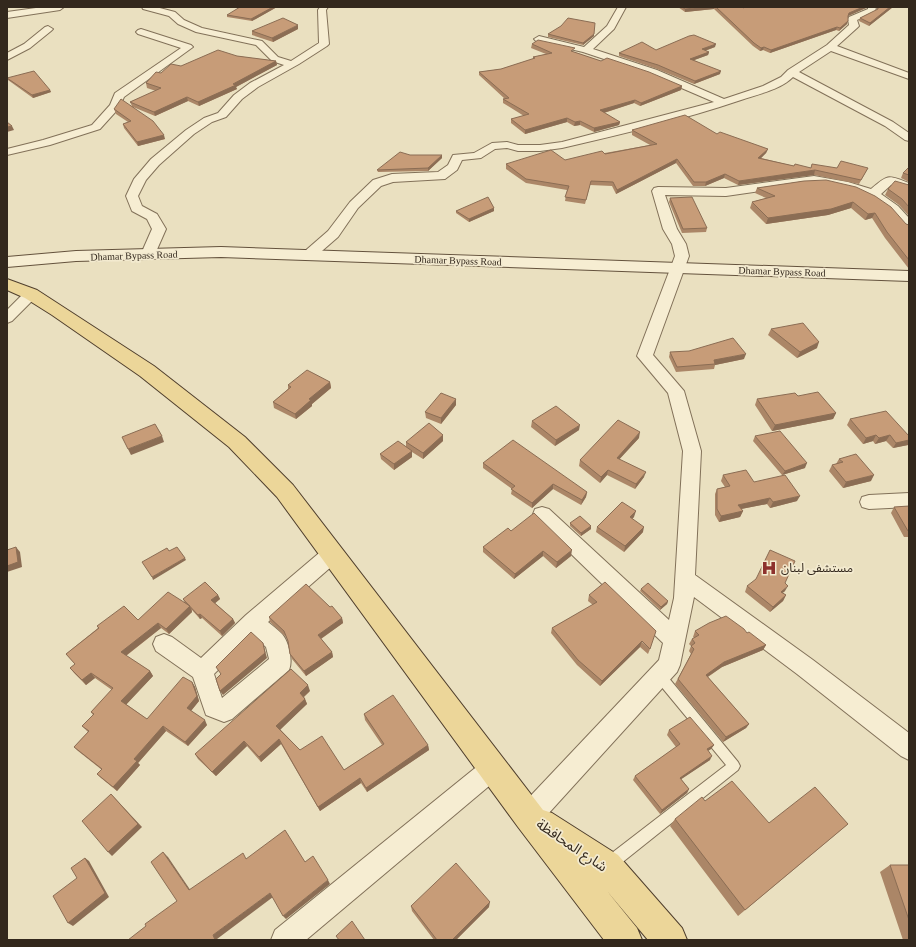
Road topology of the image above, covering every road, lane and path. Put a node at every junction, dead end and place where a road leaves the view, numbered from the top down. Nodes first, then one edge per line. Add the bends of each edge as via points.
1 (60, 7) edge
2 (146, 7) edge
3 (324, 7) edge
4 (622, 7) edge
5 (872, 7) edge
6 (7, 15) edge
7 (48, 30) dead end
8 (140, 32) dead end
9 (539, 39) edge
10 (830, 47) junction
11 (586, 50) junction
12 (7, 57) edge
13 (292, 64) junction
14 (792, 72) junction
15 (909, 76) edge
16 (722, 102) junction
17 (909, 124) edge
18 (892, 127) junction
19 (909, 138) edge
20 (7, 152) edge
21 (909, 187) edge
22 (873, 194) junction
23 (909, 226) edge
24 (148, 254) junction
25 (310, 254) junction
26 (7, 262) edge
27 (677, 268) junction
28 (909, 276) edge
29 (7, 284) edge
30 (31, 294) junction
31 (7, 318) edge
32 (909, 500) edge
33 (869, 502) dead end
34 (542, 514) dead end
35 (332, 554) junction
36 (685, 579) junction
37 (253, 622) junction
38 (674, 639) junction
39 (164, 644) dead end
40 (202, 671) junction
41 (658, 675) junction
42 (909, 748) edge
43 (493, 768) junction
44 (529, 816) junction
45 (607, 866) junction
46 (299, 936) edge
47 (625, 940) edge
48 (670, 940) edge

1 - 6 street
2 - 13 street via 172,14 181,22 199,30 259,43 275,59
3 - 13 street via 324,44
4 - 11 street via 611,26
5 - 10 street via 872,10 852,19 854,26
7 - 12 street
8 - 20 street via 188,47 119,95 115,106 96,126 46,143
9 - 11 street
10 - 14 street
10 - 15 street
11 - 16 street via 653,72
13 - 24 street via 254,85 238,97 222,115 208,120 190,132 155,162 140,179 132,196 136,208 152,217 159,229
14 - 16 street via 785,80 767,88
14 - 18 street
16 - 25 street via 704,109 562,145 540,148 492,146 477,156 457,157 452,167 441,176 392,178 377,183 354,205 333,234
17 - 18 street
18 - 19 street
21 - 22 street via 889,180
22 - 23 street via 899,213
22 - 27 street via 849,185 813,180 735,192 658,191 670,230 679,244 682,256
24 - 25 main road, Dhamar Bypass Road
24 - 26 main road, Dhamar Bypass Road via 76,256
25 - 27 main road, Dhamar Bypass Road
27 - 28 main road, Dhamar Bypass Road
27 - 36 street via 645,356 676,391 692,451
29 - 30 main road
30 - 31 street
30 - 35 main road via 147,371 237,442 284,491
32 - 33 street
34 - 38 street
35 - 37 street
35 - 43 main road
36 - 38 street via 684,598
36 - 42 street via 805,667
37 - 40 street
37 - 40 street via 276,642 281,663 224,711 214,707
38 - 41 street via 669,665
39 - 40 street
41 - 44 street
41 - 45 lane via 734,766
43 - 44 main road
43 - 46 street
44 - 45 main road, شارع المحافظة
44 - 47 main road, شارع المحافظة
45 - 48 main road, شارع المحافظة

